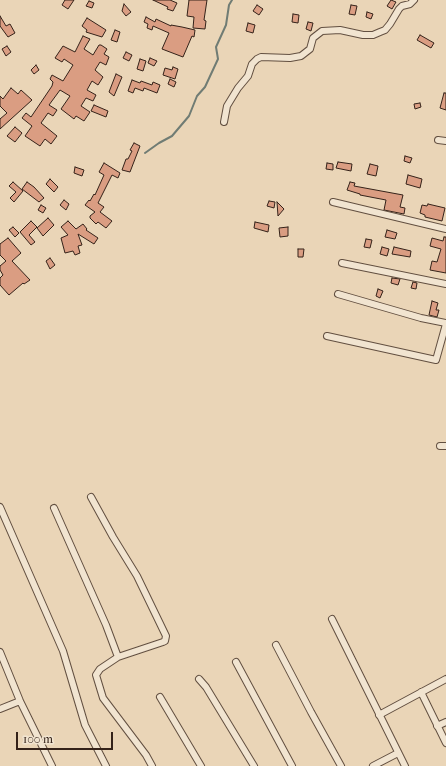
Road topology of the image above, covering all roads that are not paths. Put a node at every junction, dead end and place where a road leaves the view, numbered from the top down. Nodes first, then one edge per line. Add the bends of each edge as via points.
1 (414, 0) edge
2 (224, 122) dead end
3 (438, 140) dead end
4 (446, 141) edge
5 (333, 202) dead end
6 (446, 229) edge
7 (342, 262) dead end
8 (446, 284) edge
9 (338, 294) dead end
10 (446, 324) edge
11 (328, 336) dead end
12 (91, 497) dead end
13 (0, 507) edge
14 (54, 508) dead end
15 (332, 619) dead end
16 (276, 644) dead end
17 (0, 652) edge
18 (118, 657) junction
19 (236, 662) dead end
20 (199, 679) dead end
21 (446, 679) edge
22 (421, 692) junction
23 (160, 697) dead end
24 (20, 701) junction
25 (0, 709) edge
26 (379, 715) junction
27 (446, 722) edge
28 (437, 726) junction
29 (446, 743) edge
30 (398, 753) junction
31 (52, 766) edge
32 (106, 766) edge
33 (152, 766) edge
34 (201, 766) edge
35 (254, 766) edge
36 (292, 766) edge
37 (341, 766) edge
38 (373, 766) edge
39 (405, 766) edge

1 - 2 street via 402,6 385,30 380,32 363,35 340,30 322,31 313,38 310,49 301,56 257,59 227,106
3 - 4 street
5 - 6 street
7 - 8 street
9 - 10 street
10 - 11 street via 436,360
12 - 18 street via 137,576 166,636 163,642
13 - 32 street via 63,651 85,725
14 - 18 street
15 - 26 street
16 - 37 street
17 - 24 street
18 - 33 street via 100,669 96,675 97,681 103,698
19 - 36 street
20 - 35 street
21 - 22 street
22 - 26 street
22 - 28 street
23 - 34 street
24 - 25 street
24 - 31 street
26 - 30 street
27 - 28 street
28 - 29 street
30 - 38 street
30 - 39 street

